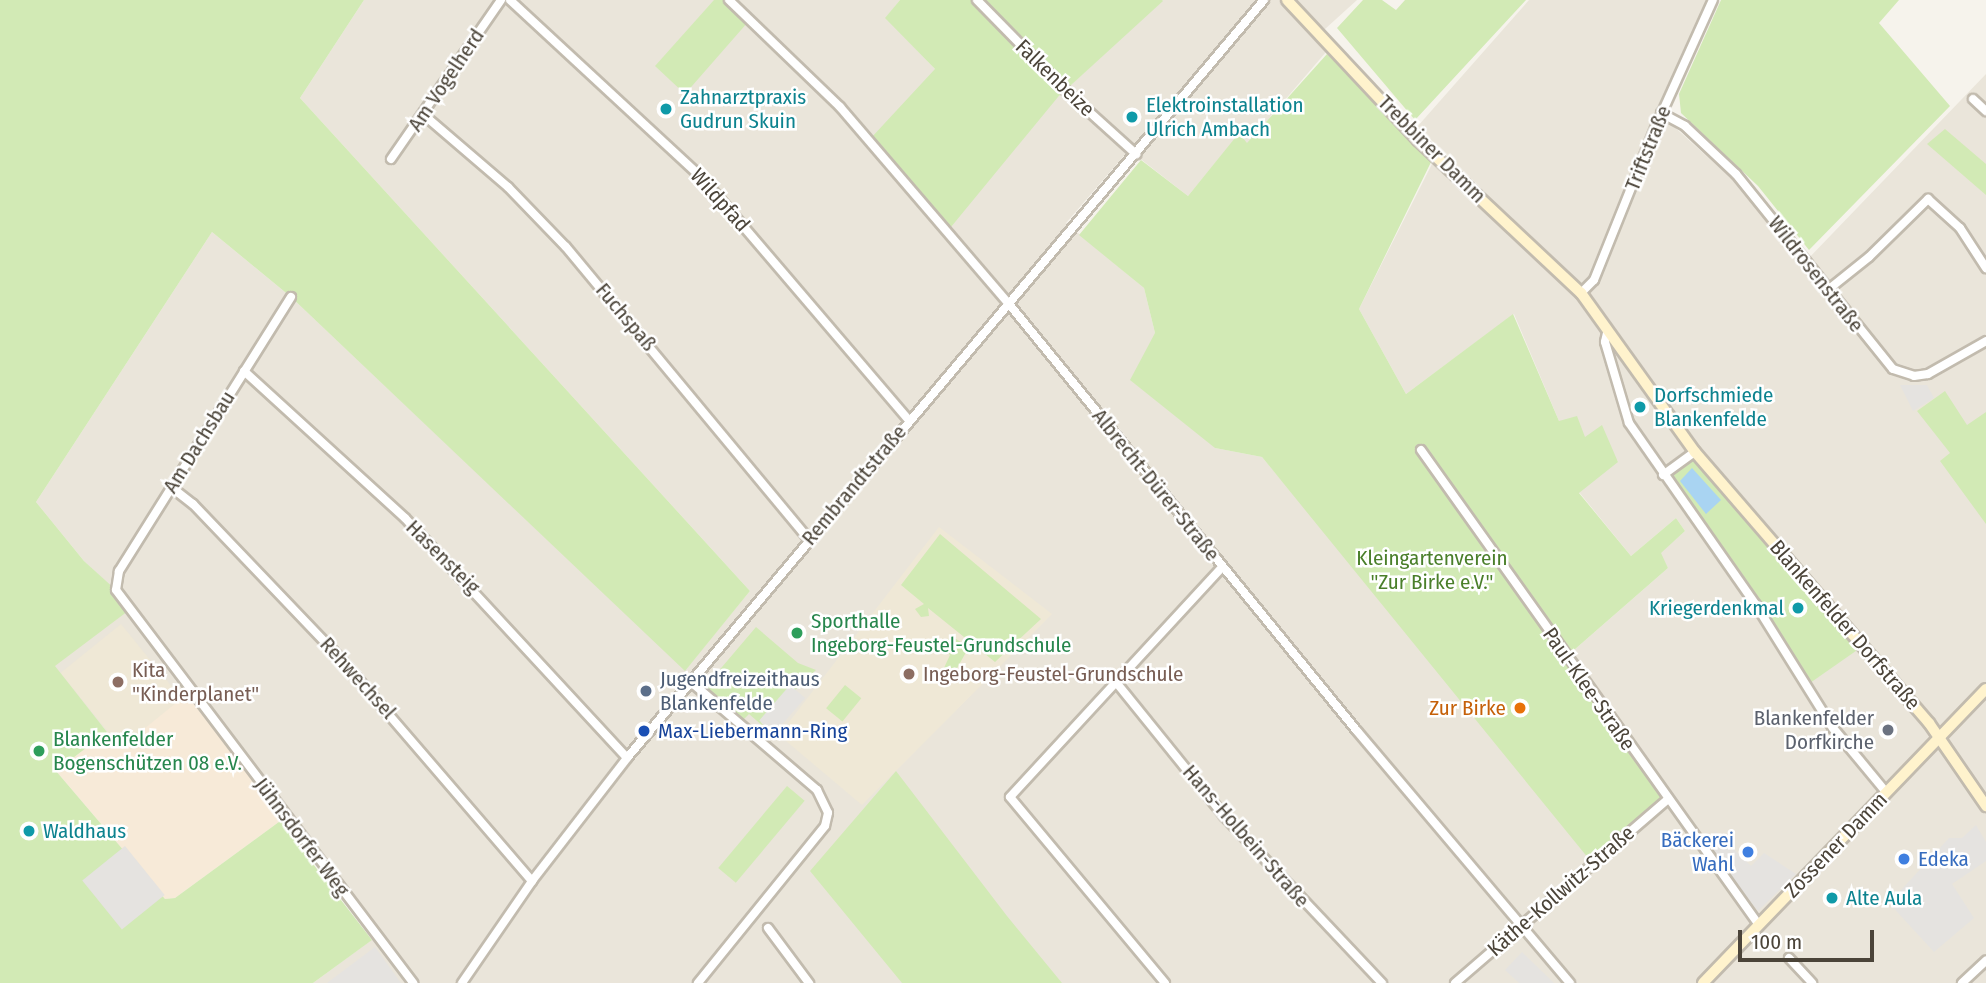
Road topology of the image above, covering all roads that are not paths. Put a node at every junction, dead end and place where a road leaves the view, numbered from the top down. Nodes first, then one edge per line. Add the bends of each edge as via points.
1 (501, 0) edge
2 (510, 0) edge
3 (729, 0) edge
4 (977, 0) edge
5 (1264, 0) edge
6 (1287, 0) edge
7 (1713, 0) edge
8 (1973, 99) dead end
9 (1986, 111) edge
10 (1661, 113) junction
11 (424, 115) junction
12 (1136, 154) junction
13 (390, 159) dead end
14 (1986, 268) edge
15 (1829, 289) junction
16 (1581, 293) junction
17 (290, 297) dead end
18 (1009, 304) junction
19 (1607, 333) junction
20 (1986, 341) edge
21 (244, 371) junction
22 (909, 420) junction
23 (1421, 450) dead end
24 (1695, 452) junction
25 (1663, 475) junction
26 (171, 487) junction
27 (808, 538) junction
28 (1222, 568) junction
29 (116, 590) joint
30 (691, 682) junction
31 (1116, 682) junction
32 (1986, 689) edge
33 (1940, 737) junction
34 (626, 758) junction
35 (1886, 792) junction
36 (1667, 800) junction
37 (1986, 806) edge
38 (532, 881) junction
39 (1519, 925) junction
40 (1759, 925) junction
41 (768, 929) dead end
42 (1789, 958) dead end
43 (1986, 961) edge
44 (413, 983) edge
45 (462, 983) edge
46 (698, 983) edge
47 (809, 983) edge
48 (1165, 983) edge
49 (1382, 983) edge
50 (1455, 983) edge
51 (1570, 983) edge
52 (1703, 983) edge
53 (1812, 983) edge
54 (1962, 983) edge

1 - 11 street, Am Vogelherd
2 - 22 street, Wildpfad via 702,178
3 - 18 street, Albrecht-Dürer-Straße via 840,107
4 - 12 street, Falkenbeize
5 - 12 street, Rembrandtstraße
6 - 16 main road, Trebbiner Damm via 1418,140
7 - 10 street, Triftstraße
8 - 9 street
10 - 15 street, Wildrosenstraße via 1685,126 1735,174
10 - 16 street, Triftstraße via 1594,280
11 - 13 street, Am Vogelherd
11 - 27 street, Fuchspaß via 508,187 566,247
12 - 18 street, Rembrandtstraße
14 - 15 street via 1960,228 1928,199
15 - 20 street, Wildrosenstraße via 1884,363 1901,373 1928,374
16 - 19 main road, Blankenfelder Dorfstraße
17 - 21 street, Am Dachsbau
18 - 22 street, Rembrandtstraße
18 - 28 street, Albrecht-Dürer-Straße
19 - 24 main road, Blankenfelder Dorfstraße
19 - 25 street, Blankenfelder Dorfstraße via 1605,342 1629,423
21 - 26 street, Am Dachsbau
21 - 34 street, Hasensteig via 348,462 422,536
22 - 27 street, Rembrandtstraße
23 - 36 street, Paul-Klee-Straße
24 - 25 street
24 - 33 main road, Blankenfelder Dorfstraße
25 - 35 street, Blankenfelder Dorfstraße via 1756,606 1833,729
26 - 29 street, Am Dachsbau via 119,571
26 - 38 street, Rehwechsel via 193,504 341,659
27 - 30 street, Rembrandtstraße
28 - 31 street
28 - 39 street, Albrecht-Dürer-Straße
29 - 44 street, Jühnsdorfer Weg
30 - 34 street, Rembrandtstraße
30 - 46 street via 809,783 824,799 828,813 825,826
31 - 48 street via 1010,797
31 - 49 street, Hans-Holbein-Straße via 1224,816
32 - 33 main road, Zossener Damm
33 - 35 main road, Zossener Damm
33 - 37 main road, Blankenfelder Dorfstraße
34 - 38 street, Rembrandtstraße
35 - 40 main road, Zossener Damm
36 - 39 street, Käthe-Kollwitz-Straße
36 - 40 street, Paul-Klee-Straße
38 - 45 street, Rembrandtstraße
39 - 50 street, Käthe-Kollwitz-Straße
39 - 51 street, Albrecht-Dürer-Straße
40 - 52 main road, Zossener Damm
41 - 47 street
42 - 53 street
43 - 54 street

